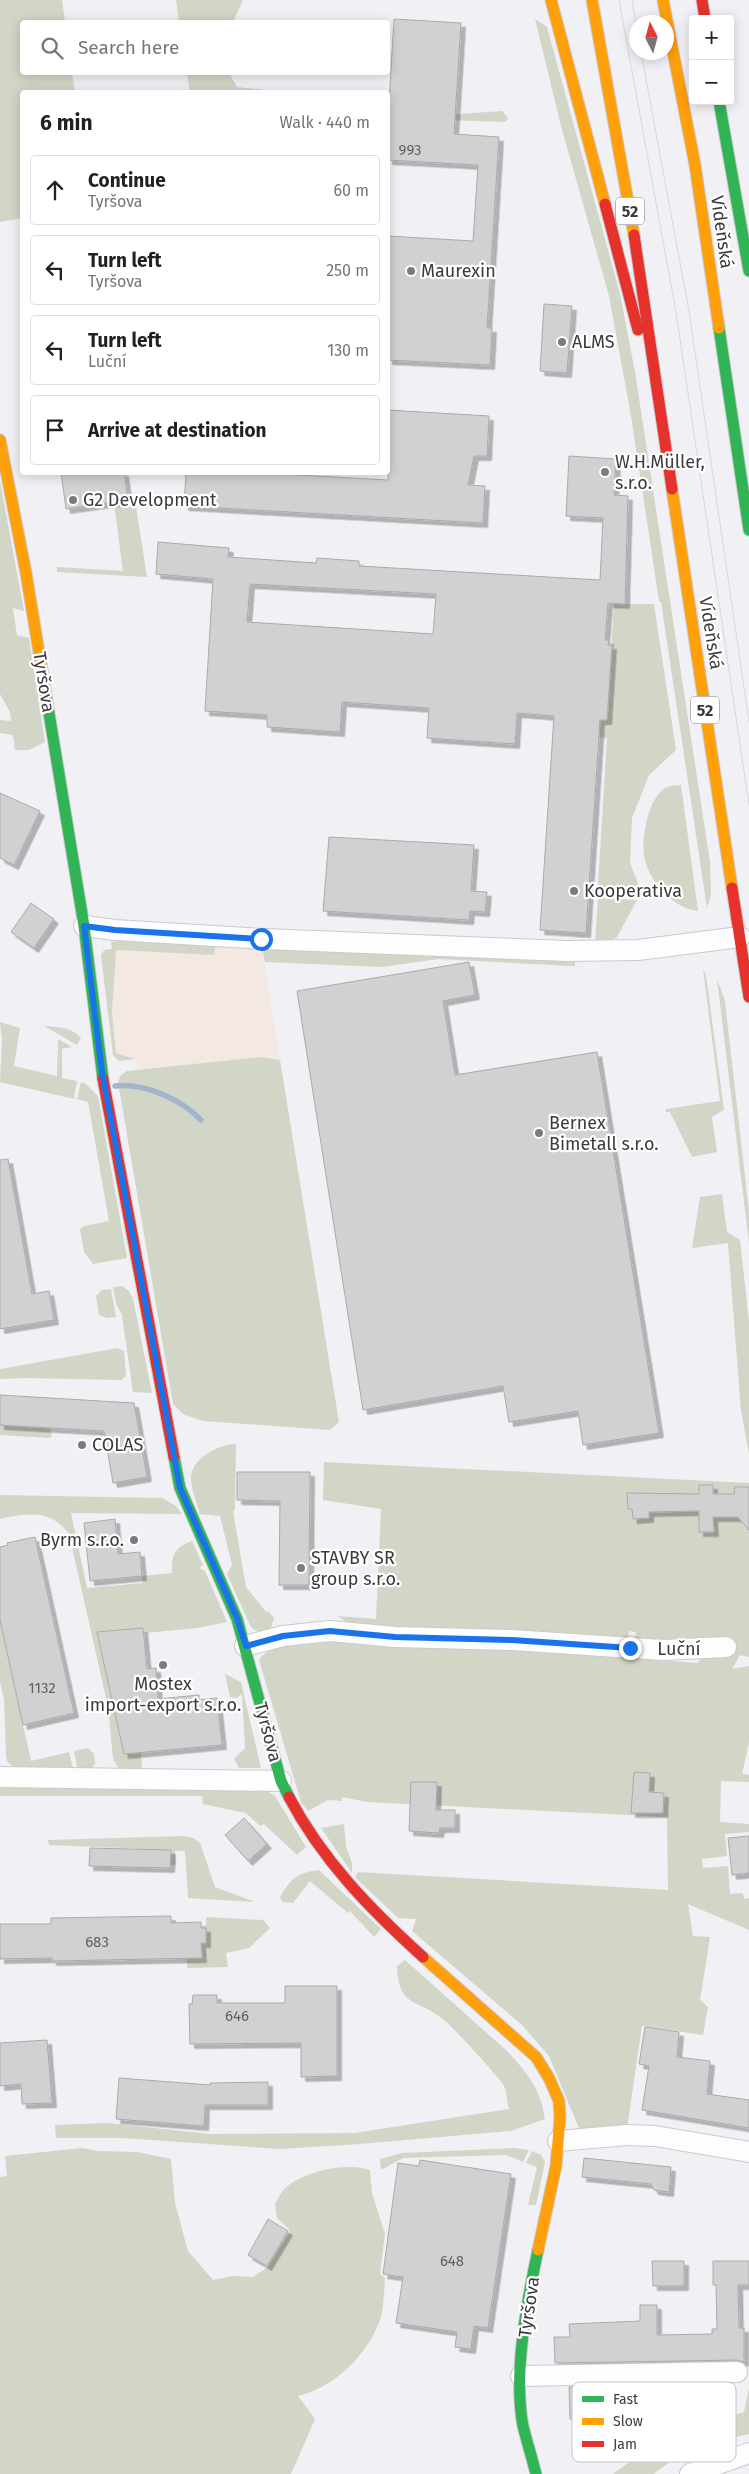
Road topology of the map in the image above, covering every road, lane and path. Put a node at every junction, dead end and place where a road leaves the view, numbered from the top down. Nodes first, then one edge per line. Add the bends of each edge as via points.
1 (551, 0) edge
2 (592, 0) edge
3 (663, 0) edge
4 (702, 0) edge
5 (704, 15) edge
6 (720, 105) edge
7 (749, 271) edge
8 (661, 422) junction
9 (0, 440) edge
10 (749, 530) edge
11 (84, 926) junction
12 (740, 937) junction
13 (749, 997) edge
14 (246, 1646) junction
15 (726, 1647) dead end
16 (0, 1777) edge
17 (281, 1780) junction
18 (558, 2141) junction
19 (749, 2152) edge
20 (737, 2372) dead end
21 (521, 2376) junction
22 (749, 2453) edge
23 (736, 2458) edge
24 (724, 2462) edge
25 (536, 2474) edge
26 (690, 2474) edge

1 - 8 main road, Vídeňská
2 - 8 main road, Vídeňská / 52 via 631,217
3 - 10 main road, Vídeňská via 695,165
4 - 5 main road
6 - 7 main road
8 - 12 main road, Vídeňská / 52
9 - 11 main road, Tyršova via 26,573
11 - 12 street via 264,939 567,951 638,950
11 - 14 main road, Tyršova via 102,1072 180,1488
12 - 13 main road, Vídeňská / 52
14 - 15 street, Luční via 283,1636 330,1631 662,1650
14 - 17 main road, Tyršova
16 - 17 street, Tyršova
17 - 18 main road, Tyršova via 301,1820 338,1873 402,1938 536,2057 559,2101
18 - 19 street via 656,2136
18 - 21 main road, Tyršova via 551,2192 526,2306
20 - 21 street
21 - 25 main road, Tyršova via 523,2424
22 - 23 street
24 - 26 street

